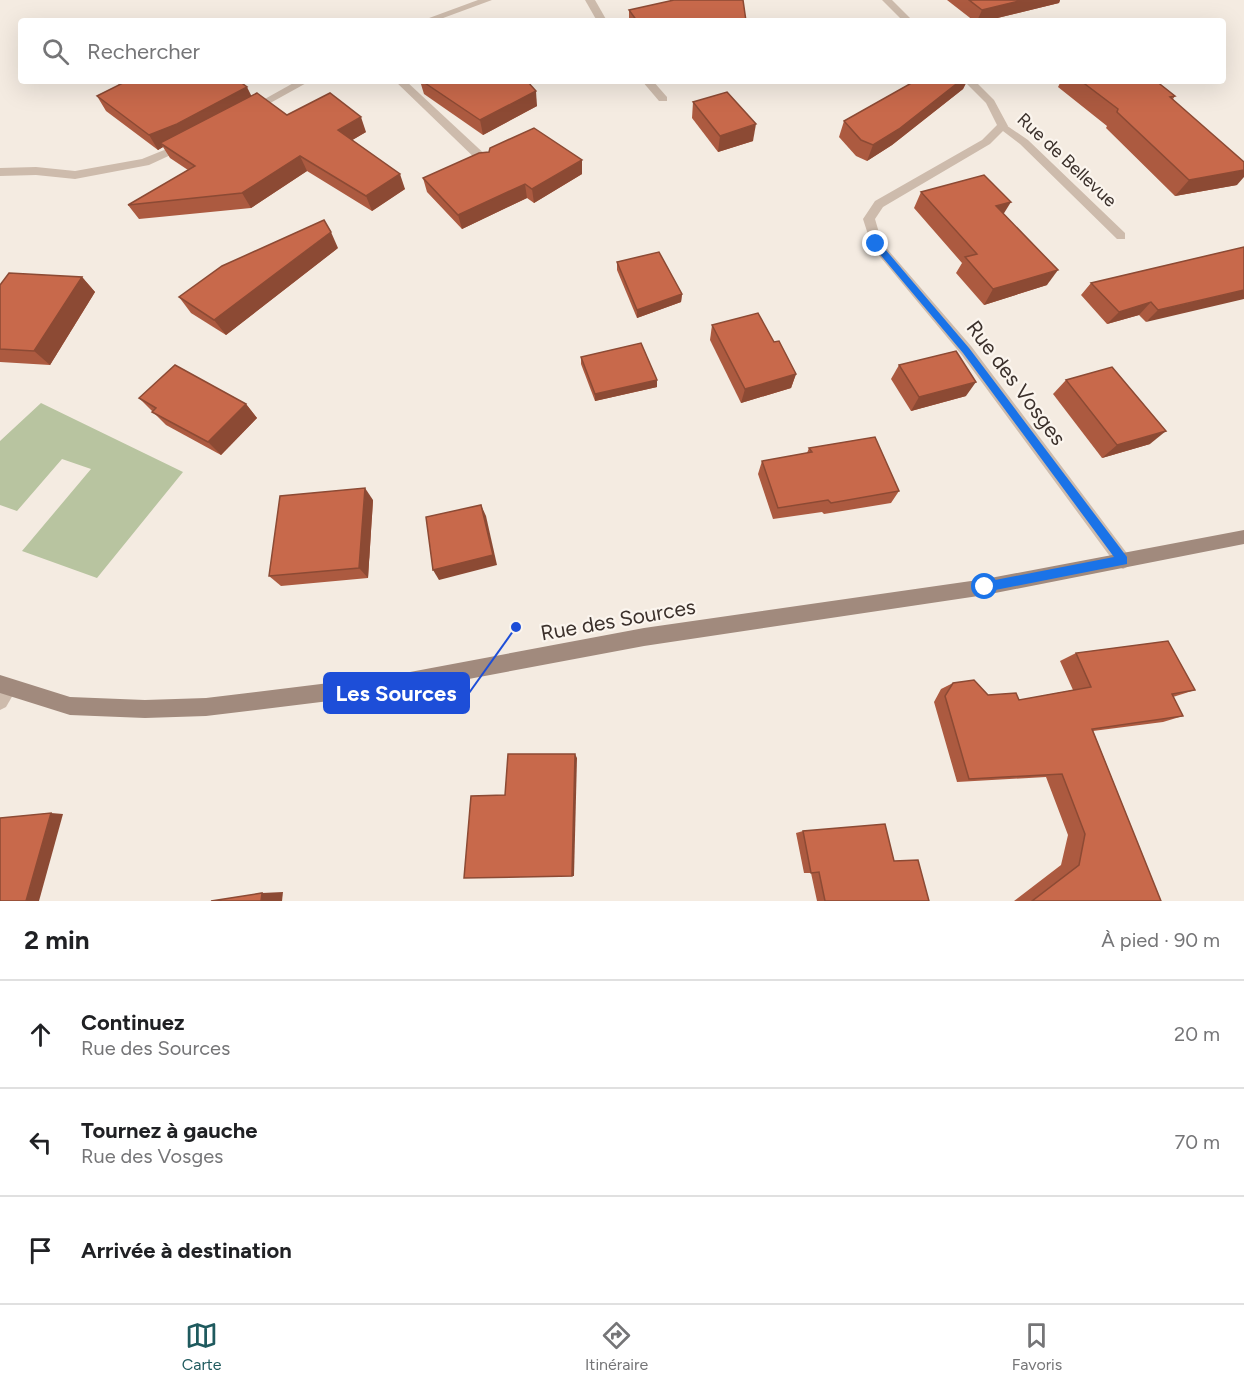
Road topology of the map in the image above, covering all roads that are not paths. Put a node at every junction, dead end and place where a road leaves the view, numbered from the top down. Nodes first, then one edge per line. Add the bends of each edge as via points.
1 (487, 0) edge
2 (590, 0) edge
3 (887, 0) edge
4 (435, 18) edge
5 (600, 18) edge
6 (905, 18) edge
7 (299, 84) edge
8 (403, 84) edge
9 (650, 84) edge
10 (972, 84) edge
11 (663, 99) dead end
12 (243, 114) edge
13 (1003, 126) junction
14 (191, 142) edge
15 (486, 162) edge
16 (0, 172) edge
17 (1121, 236) dead end
18 (1244, 537) edge
19 (1123, 561) junction
20 (2, 691) edge

1 - 4 street
2 - 5 street
3 - 6 street
7 - 12 street
8 - 15 street
9 - 11 street
10 - 13 street, Rue de Bellevue via 990,102
13 - 17 street, Rue de Bellevue
13 - 19 street, Rue des Vosges via 986,142 879,204 869,219 871,227 876,244 966,350
14 - 16 street via 145,162 115,169 75,175
18 - 19 street, Rue des Sources
19 - 20 street, Rue des Sources via 985,587 645,637 394,684 206,707 70,706

